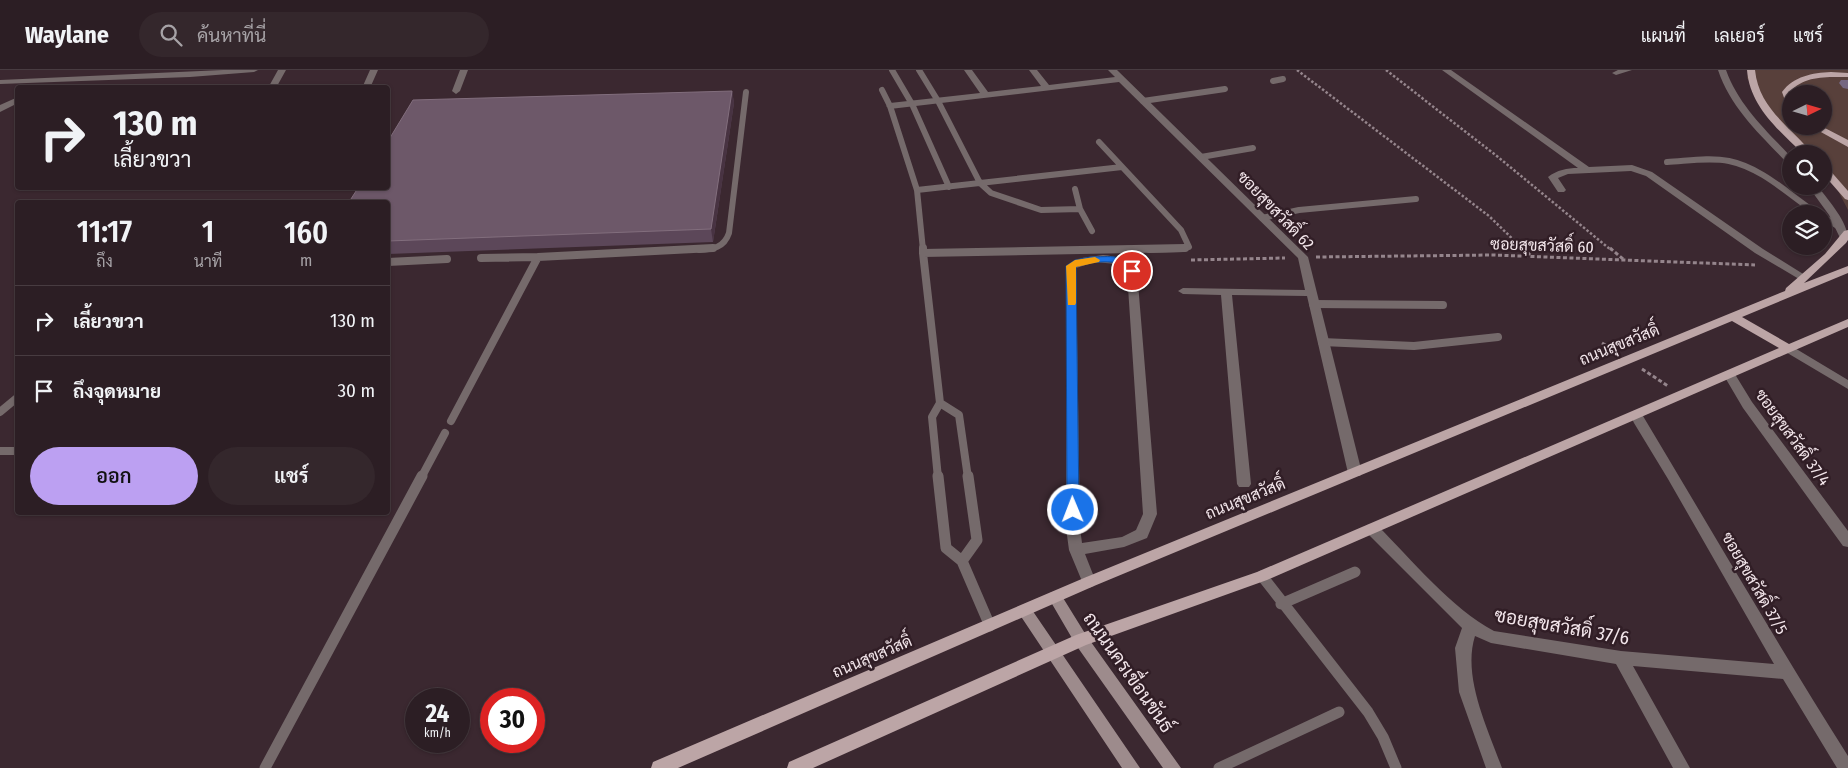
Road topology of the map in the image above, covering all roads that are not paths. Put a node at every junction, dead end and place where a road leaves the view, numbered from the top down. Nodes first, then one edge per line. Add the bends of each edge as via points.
1 (254, 70) edge
2 (282, 70) edge
3 (374, 70) edge
4 (464, 70) edge
5 (892, 70) edge
6 (919, 70) edge
7 (968, 70) edge
8 (1033, 70) edge
9 (1112, 70) edge
10 (1446, 70) edge
11 (1628, 70) edge
12 (1722, 70) edge
13 (1750, 70) edge
14 (228, 71) edge
15 (1616, 73) dead end
16 (190, 75) junction
17 (1848, 75) edge
18 (97, 78) junction
19 (1121, 79) junction
20 (1283, 79) dead end
21 (51, 80) junction
22 (1272, 81) dead end
23 (0, 82) edge
24 (43, 85) edge
25 (90, 85) edge
26 (182, 85) edge
27 (274, 85) edge
28 (367, 85) edge
29 (1790, 85) edge
30 (1047, 88) junction
31 (1225, 89) dead end
32 (882, 90) dead end
33 (456, 91) dead end
34 (746, 92) dead end
35 (986, 95) junction
36 (1143, 100) junction
37 (15, 101) edge
38 (938, 101) junction
39 (912, 104) junction
40 (890, 106) junction
41 (0, 109) edge
42 (1831, 135) edge
43 (1099, 142) dead end
44 (1848, 144) edge
45 (1801, 145) edge
46 (1253, 148) dead end
47 (1782, 152) edge
48 (1201, 157) junction
49 (1667, 162) dead end
50 (1122, 167) junction
51 (1587, 170) junction
52 (1832, 178) edge
53 (980, 183) junction
54 (949, 187) junction
55 (1075, 189) dead end
56 (917, 190) junction
57 (1561, 190) dead end
58 (1820, 195) edge
59 (1848, 197) edge
60 (1416, 198) dead end
61 (1805, 205) edge
62 (1080, 208) junction
63 (1262, 218) junction
64 (1832, 223) edge
65 (1092, 231) dead end
66 (1844, 233) edge
67 (923, 253) junction
68 (538, 257) junction
69 (481, 258) dead end
70 (447, 259) dead end
71 (390, 262) edge
72 (1848, 269) edge
73 (1803, 277) junction
74 (1183, 291) dead end
75 (1226, 292) junction
76 (1311, 293) junction
77 (1785, 295) junction
78 (1313, 304) junction
79 (1443, 305) dead end
80 (1733, 317) junction
81 (1848, 323) edge
82 (1498, 337) dead end
83 (1322, 342) junction
84 (1788, 348) junction
85 (1729, 374) junction
86 (1848, 385) edge
87 (15, 400) edge
88 (940, 403) junction
89 (0, 412) edge
90 (1636, 414) junction
91 (451, 421) dead end
92 (445, 433) dead end
93 (0, 451) edge
94 (15, 451) edge
95 (1355, 473) junction
96 (1244, 484) dead end
97 (1372, 529) junction
98 (1848, 542) edge
99 (1076, 550) junction
100 (962, 560) junction
101 (1355, 572) dead end
102 (1262, 576) junction
103 (1089, 582) junction
104 (1055, 598) junction
105 (1281, 604) junction
106 (1025, 611) junction
107 (990, 626) junction
108 (1470, 626) junction
109 (1081, 640) junction
110 (1054, 653) junction
111 (1621, 658) junction
112 (1786, 672) junction
113 (1339, 712) dead end
114 (265, 768) edge
115 (659, 768) edge
116 (796, 768) edge
117 (1132, 768) edge
118 (1173, 768) edge
119 (1220, 768) edge
120 (1396, 768) edge
121 (1494, 768) edge
122 (1682, 768) edge
123 (1846, 768) edge

1 - 14 street
2 - 27 street
3 - 28 street
4 - 33 street
5 - 39 lane
6 - 38 lane
7 - 35 street
8 - 30 street
9 - 19 street, ซอยสุขสวัสดิ์ 62
10 - 51 street
11 - 15 street
12 - 47 street via 1725,83 1742,108
13 - 45 main road via 1753,88 1763,105
14 - 16 street
16 - 18 street
16 - 26 street
17 - 29 main road via 1803,78
18 - 21 street
18 - 25 street
19 - 30 street
19 - 36 street, ซอยสุขสวัสดิ์ 62
20 - 22 lane
21 - 23 street
21 - 24 street
30 - 35 street
31 - 36 lane
32 - 40 lane
34 - 68 lane via 729,233 721,246
35 - 38 street
36 - 48 street, ซอยสุขสวัสดิ์ 62
37 - 41 street
38 - 39 street
38 - 53 lane
39 - 40 street
39 - 54 lane
40 - 56 lane
42 - 44 main road
43 - 50 lane
46 - 48 lane
48 - 63 street, ซอยสุขสวัสดิ์ 62
49 - 61 lane via 1713,160 1737,164 1770,181
50 - 53 lane
50 - 67 lane via 1181,230 1189,247
51 - 57 street via 1566,171 1553,177
51 - 73 street via 1632,168 1649,174 1780,265
52 - 59 main road
53 - 54 lane
53 - 62 lane via 991,193 1041,210
54 - 56 lane
55 - 62 lane
56 - 67 lane
58 - 66 street
60 - 63 lane via 1299,210
62 - 65 lane
63 - 76 street, ซอยสุขสวัสดิ์ 62 via 1303,257
64 - 66 lane
66 - 73 main road via 1821,264
67 - 88 lane
68 - 69 lane
68 - 91 lane
70 - 71 lane
72 - 77 main road, ถนนสุขสวัสดิ์
73 - 77 main road
74 - 75 street
75 - 76 street
75 - 96 street
76 - 78 street, ซอยสุขสวัสดิ์ 62
77 - 80 main road, ถนนสุขสวัสดิ์
78 - 79 lane
78 - 83 street, ซอยสุขสวัสดิ์ 62
80 - 84 main road
80 - 95 main road, ถนนสุขสวัสดิ์
81 - 84 main road
82 - 83 lane via 1414,346
83 - 95 street, ซอยสุขสวัสดิ์ 62
84 - 85 main road
84 - 86 street
85 - 90 main road
85 - 98 street, ซอยสุขสวัสดิ์ 37/4 via 1747,405
87 - 89 lane
88 - 100 lane via 932,417 946,548
88 - 100 lane via 959,415 977,540
90 - 97 main road
90 - 112 street, ซอยสุขสวัสดิ์ 37/5
92 - 114 lane
93 - 94 lane
95 - 103 main road, ถนนสุขสวัสดิ์
97 - 102 main road
97 - 108 street, ซอยสุขสวัสดิ์ 37/6
99 - 99 street via 1124,542 1142,534 1150,514 1132,271 1127,264 1116,260 1090,260 1071,266 1073,528
99 - 103 street
100 - 107 lane
101 - 105 lane
102 - 105 lane
102 - 109 main road
103 - 104 main road, ถนนสุขสวัสดิ์
104 - 106 main road, ถนนสุขสวัสดิ์
104 - 109 main road, ถนนนครเขื่อนขันธ์
105 - 120 lane via 1367,711
106 - 107 main road, ถนนสุขสวัสดิ์
106 - 110 main road
107 - 115 main road, ถนนสุขสวัสดิ์
108 - 111 street, ซอยสุขสวัสดิ์ 37/6 via 1491,636
108 - 121 street via 1463,648 1467,692
109 - 110 main road
109 - 118 main road, ถนนนครเขื่อนขันธ์
110 - 116 main road
110 - 117 main road
111 - 112 street, ซอยสุขสวัสดิ์ 37/6
111 - 122 street
112 - 123 street, ซอยสุขสวัสดิ์ 37/5
113 - 119 lane

